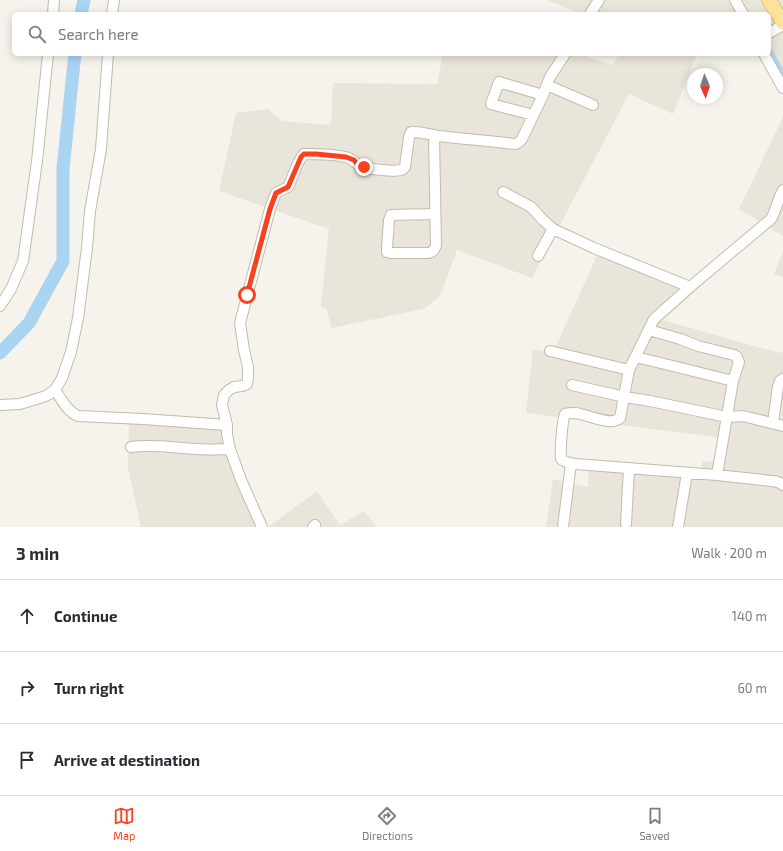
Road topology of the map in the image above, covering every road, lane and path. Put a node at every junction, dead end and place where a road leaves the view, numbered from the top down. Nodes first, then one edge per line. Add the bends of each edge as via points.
1 (54, 0) edge
2 (114, 0) edge
3 (599, 0) edge
4 (735, 0) edge
5 (769, 0) edge
6 (53, 12) edge
7 (112, 12) edge
8 (591, 12) edge
9 (742, 12) edge
10 (777, 28) edge
11 (48, 56) edge
12 (108, 56) edge
13 (564, 56) edge
14 (765, 56) edge
15 (548, 85) junction
16 (783, 88) edge
17 (543, 95) junction
18 (593, 105) dead end
19 (533, 115) junction
20 (434, 135) junction
21 (783, 190) edge
22 (502, 192) dead end
23 (435, 214) junction
24 (553, 228) junction
25 (538, 256) dead end
26 (690, 287) junction
27 (0, 306) edge
28 (649, 330) junction
29 (550, 351) dead end
30 (636, 357) junction
31 (629, 370) junction
32 (783, 379) edge
33 (733, 381) junction
34 (572, 385) dead end
35 (55, 390) junction
36 (625, 397) junction
37 (0, 405) edge
38 (727, 417) junction
39 (772, 423) junction
40 (227, 425) junction
41 (783, 426) edge
42 (131, 448) dead end
43 (230, 449) junction
44 (571, 463) junction
45 (629, 468) junction
46 (687, 472) junction
47 (717, 475) junction
48 (783, 485) edge
49 (626, 524) dead end
50 (262, 527) edge
51 (563, 527) edge
52 (678, 527) edge

1 - 6 street
2 - 7 street
3 - 8 street
4 - 9 street
5 - 10 main road
11 - 27 street via 37,162 22,261
12 - 35 street via 101,149 90,211 78,318 71,352
13 - 15 street via 550,77
14 - 16 street
15 - 17 street
15 - 18 street
17 - 19 street
17 - 19 street via 499,82 491,104
19 - 20 street via 522,140 518,143
20 - 23 street
20 - 40 street via 417,131 410,133 405,167 399,171 364,167 346,157 316,154 304,154 301,157 288,187 276,193 270,209 240,323 248,379 247,384 234,387 224,396 222,405
21 - 26 street via 771,219
22 - 24 street via 531,207
23 - 23 street via 391,215 387,252 432,252 436,245
24 - 25 street
24 - 26 street via 594,248
26 - 28 street via 654,318
28 - 30 street
28 - 33 street via 736,356 739,362
29 - 31 street
30 - 31 street
30 - 33 street
31 - 36 street
32 - 39 street via 778,386
33 - 38 street
34 - 36 street
35 - 37 street via 46,396 20,404
35 - 40 street via 72,413 78,416
36 - 38 street
36 - 44 street via 620,418 614,422 565,414 561,459
38 - 39 street via 742,416
38 - 47 street
39 - 41 street
40 - 43 street
42 - 43 street via 154,446
43 - 50 street
44 - 45 street
44 - 51 street
45 - 46 street
45 - 49 street
46 - 47 street
46 - 52 street
47 - 48 street via 772,481

